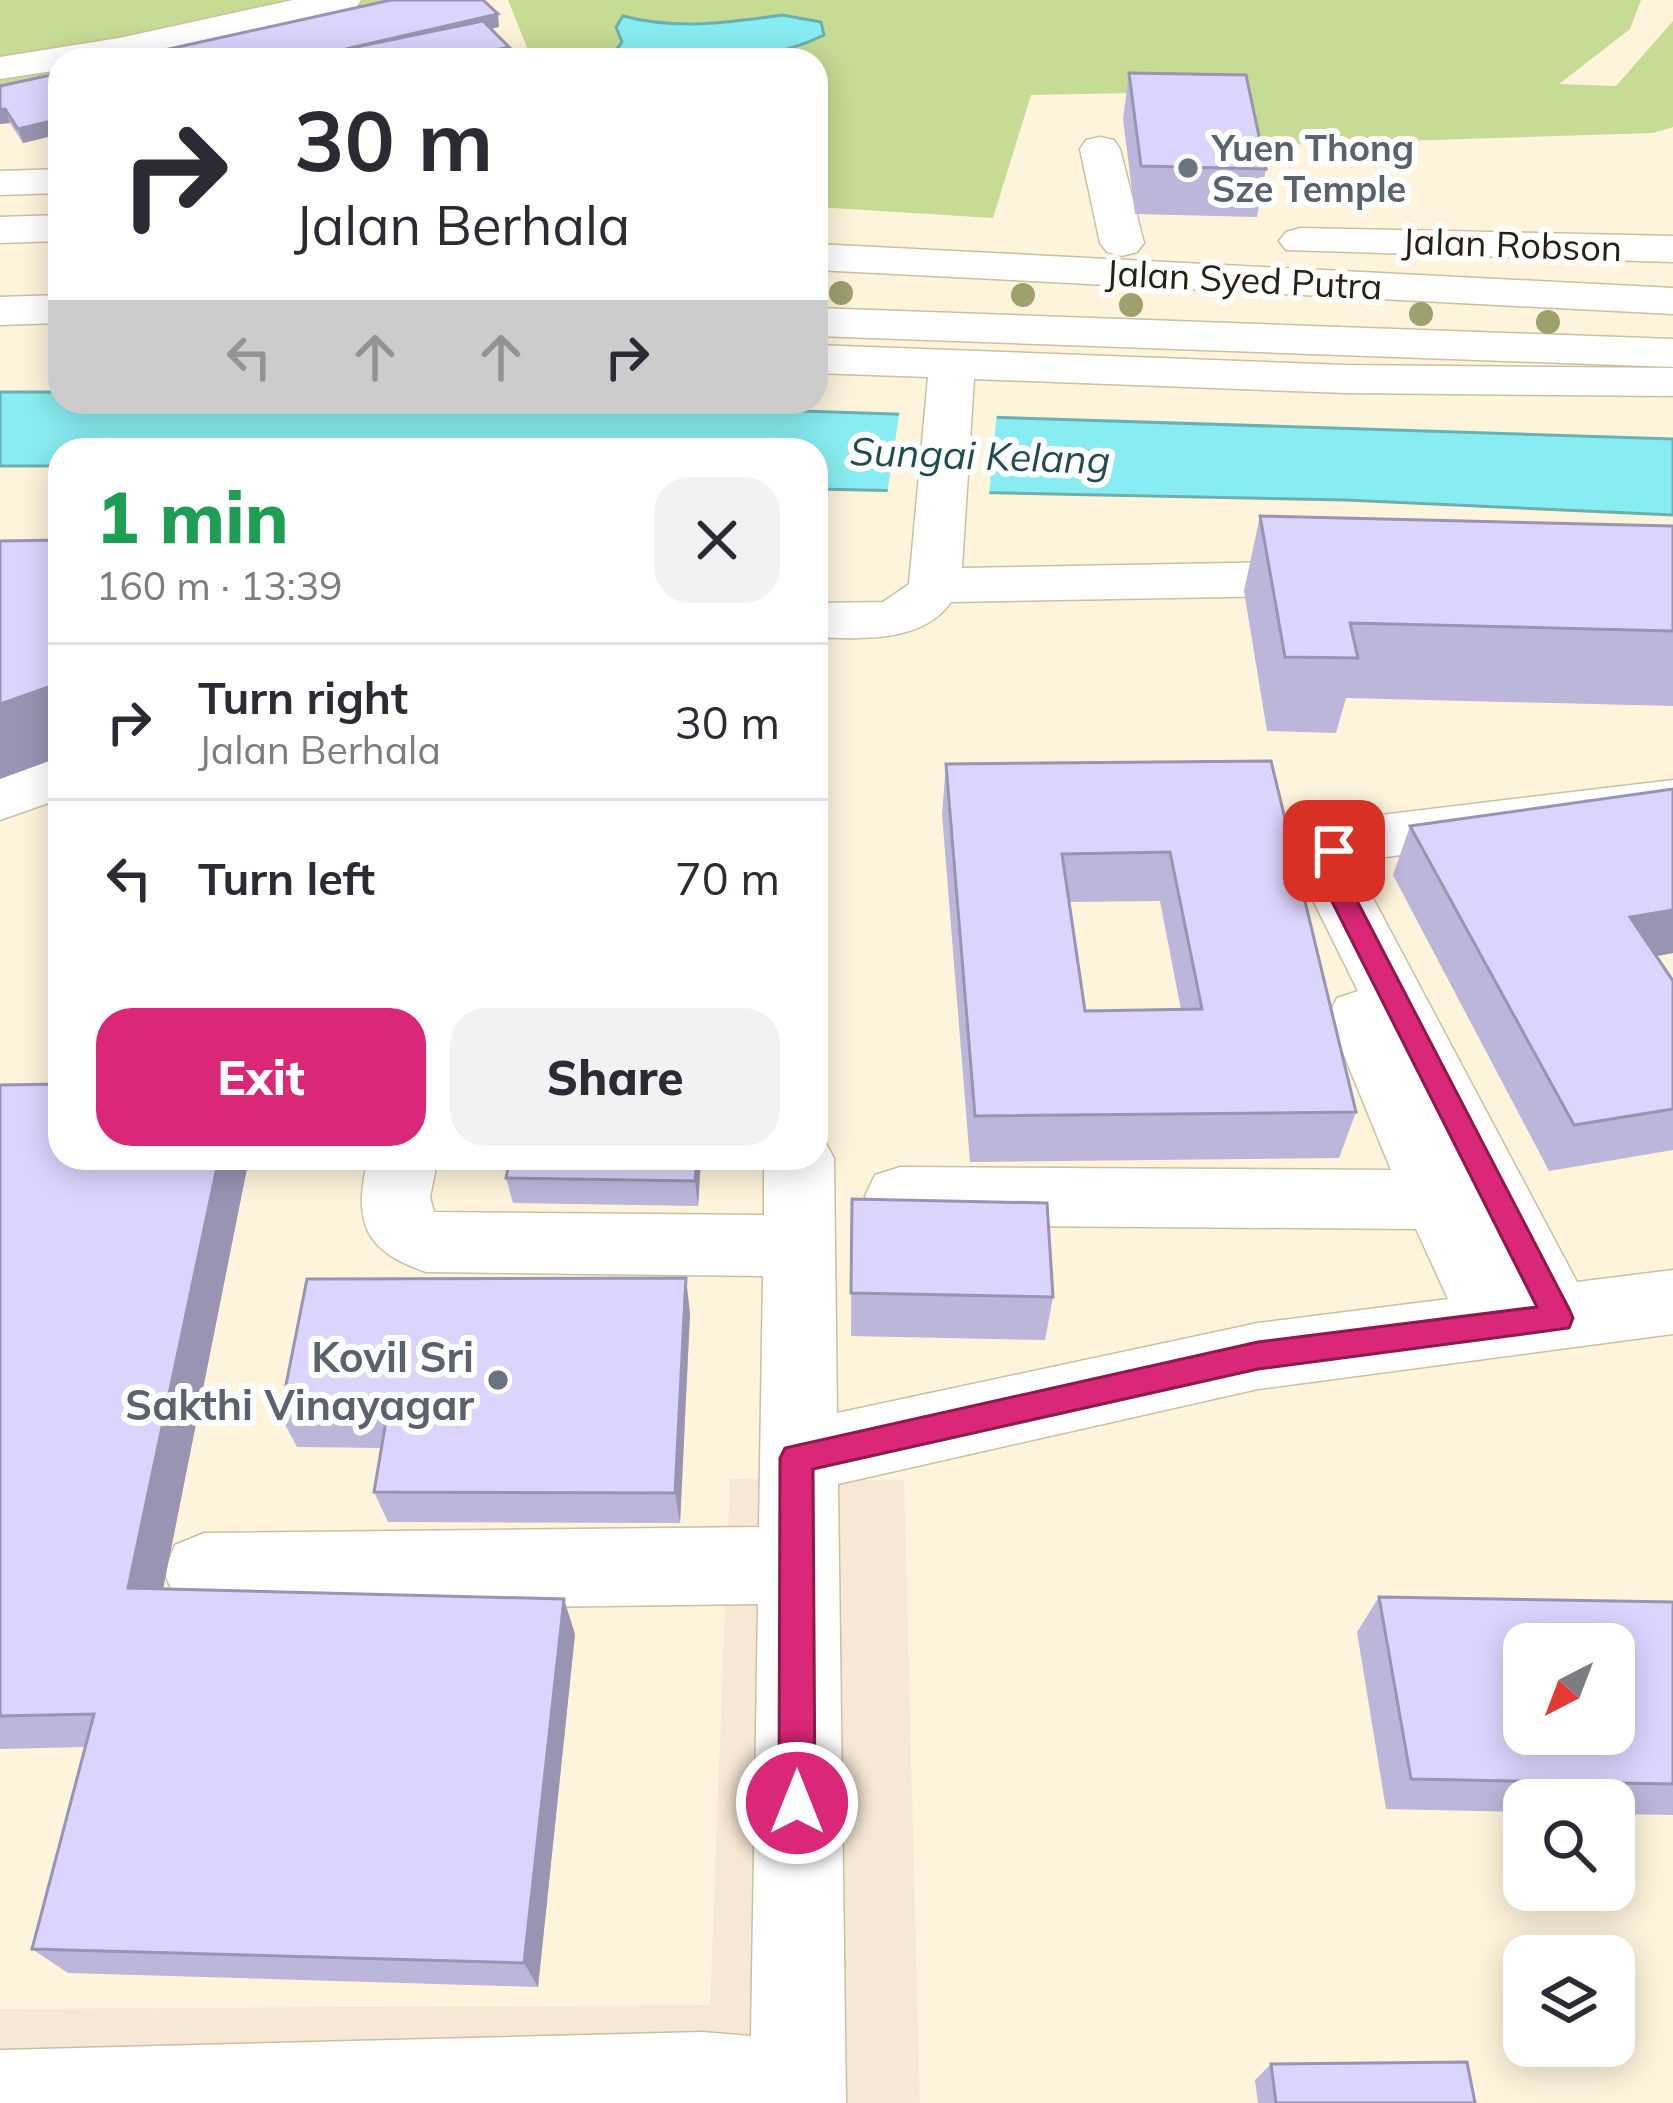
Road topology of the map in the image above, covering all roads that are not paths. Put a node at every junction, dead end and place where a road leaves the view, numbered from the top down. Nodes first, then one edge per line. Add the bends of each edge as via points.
1 (343, 0) edge
2 (124, 48) edge
3 (48, 60) edge
4 (0, 68) edge
5 (1100, 149) dead end
6 (48, 182) edge
7 (0, 183) edge
8 (48, 228) edge
9 (0, 230) edge
10 (1122, 243) junction
11 (1673, 249) edge
12 (828, 257) edge
13 (994, 266) junction
14 (1673, 301) edge
15 (48, 309) edge
16 (0, 311) edge
17 (828, 322) edge
18 (1673, 353) edge
19 (828, 360) edge
20 (952, 371) junction
21 (1673, 382) edge
22 (935, 580) junction
23 (1388, 580) edge
24 (828, 620) edge
25 (48, 781) edge
26 (0, 799) edge
27 (1673, 801) edge
28 (1313, 904) dead end
29 (400, 1170) edge
30 (799, 1170) edge
31 (900, 1196) edge
32 (1438, 1201) junction
33 (796, 1246) junction
34 (1673, 1302) edge
35 (1527, 1322) junction
36 (796, 1458) junction
37 (799, 1565) junction
38 (204, 1572) dead end
39 (798, 2095) edge
40 (0, 2098) edge

1 - 2 main road
3 - 4 main road
5 - 10 main road
6 - 7 main road
8 - 9 main road
10 - 11 main road, Jalan Robson via 1417,240
10 - 13 main road, Jalan Robson via 1046,250
12 - 13 main road, Jalan Syed Putra
13 - 14 main road, Jalan Syed Putra
15 - 16 main road
17 - 18 main road, Jalan Syed Putra
19 - 20 main road
20 - 21 main road
20 - 22 main road
22 - 23 main road
22 - 24 main road via 927,601 904,614
25 - 26 main road
27 - 35 main road via 1356,839 1334,851 1328,870
28 - 32 main road
29 - 33 main road via 396,1222 426,1242
30 - 33 main road
31 - 32 main road
32 - 35 main road
33 - 36 main road
34 - 35 main road
35 - 36 main road via 1258,1356
36 - 37 main road
37 - 38 main road
37 - 39 main road
39 - 40 main road via 702,2080

